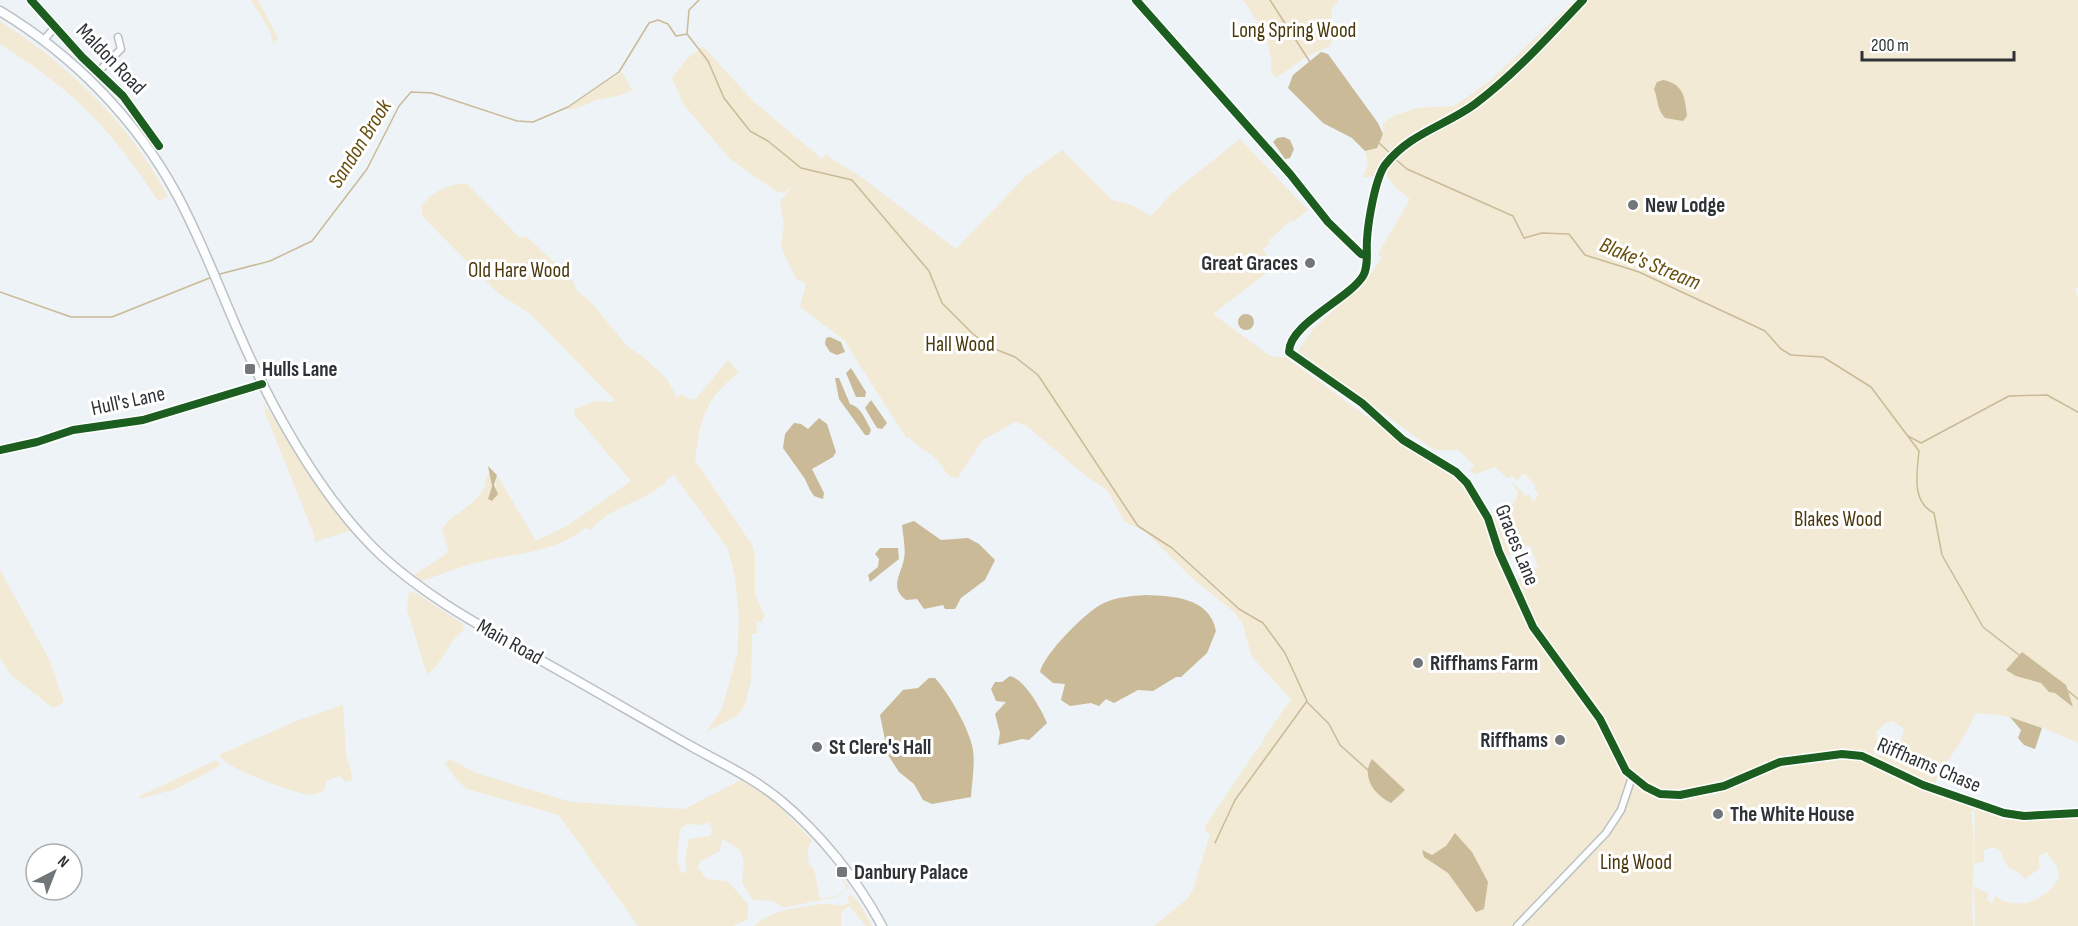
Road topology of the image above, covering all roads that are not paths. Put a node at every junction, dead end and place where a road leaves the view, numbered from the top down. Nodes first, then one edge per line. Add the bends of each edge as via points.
1 (31, 0) edge
2 (1583, 0) edge
3 (0, 11) edge
4 (55, 27) junction
5 (118, 37) dead end
6 (43, 41) junction
7 (98, 72) junction
8 (159, 147) dead end
9 (218, 282) joint
10 (262, 384) junction
11 (0, 450) edge
12 (1632, 777) junction
13 (2078, 813) edge
14 (882, 926) edge
15 (1517, 926) edge

1 - 4 street, Maldon Road
2 - 12 street, Graces Lane via 1503,81 1470,107 1423,132 1385,165 1368,222 1365,273 1309,323 1289,346 1289,352 1362,403 1403,440 1467,483 1488,518 1533,627 1600,719 1614,752
3 - 6 main road, Maldon Road
4 - 6 street, Maldon Road
4 - 7 street, Maldon Road
5 - 7 street via 122,49
6 - 9 main road, Maldon Road via 105,94 144,142 175,191
7 - 8 street, Maldon Road via 129,103
9 - 10 main road, Main Road
10 - 11 street, Hull's Lane via 143,420 73,430
10 - 14 main road, Main Road via 320,479 381,554 446,606 779,799 844,868
12 - 13 street, Riffhams Chase via 1660,794 1680,795 1724,786 1780,762 1842,754 1862,756 1923,785 2004,813
12 - 15 street via 1621,810 1606,833

